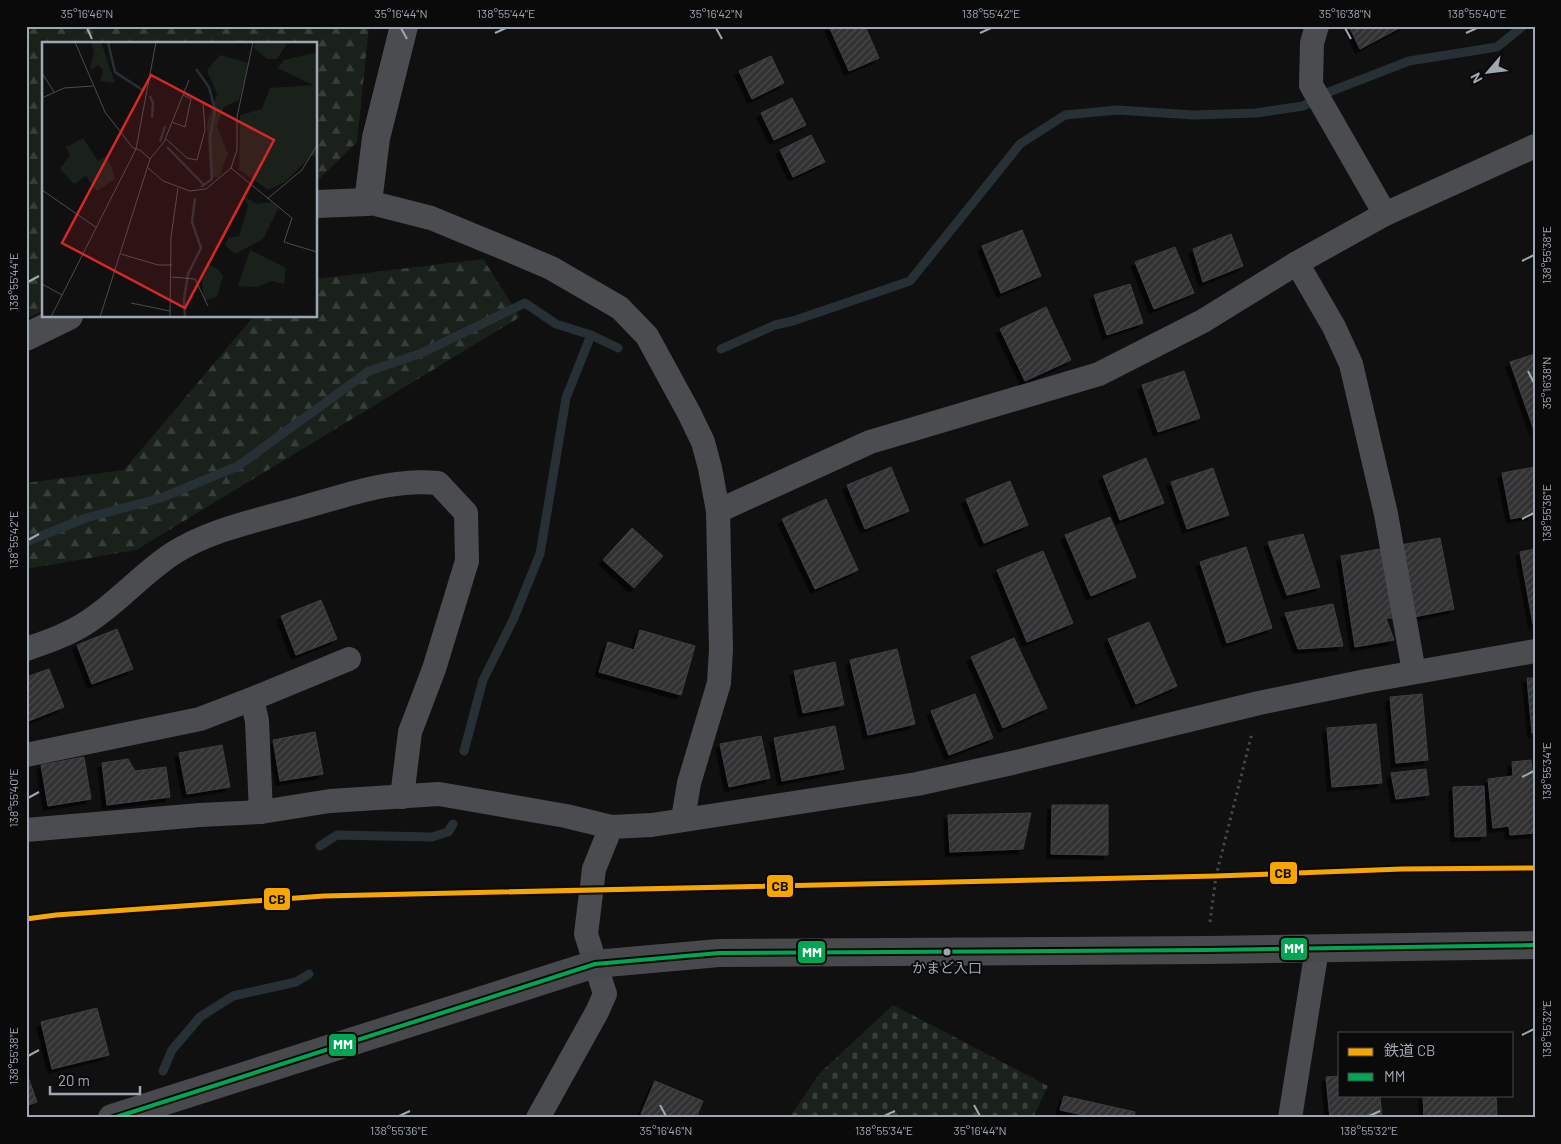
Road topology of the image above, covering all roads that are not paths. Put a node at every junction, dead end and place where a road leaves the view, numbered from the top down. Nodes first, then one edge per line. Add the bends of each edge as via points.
1 (404, 26) edge
2 (1318, 26) edge
3 (1535, 146) edge
4 (368, 202) junction
5 (318, 204) edge
6 (1385, 214) junction
7 (1297, 262) junction
8 (65, 318) edge
9 (26, 337) edge
10 (718, 511) junction
11 (26, 649) edge
12 (1535, 651) edge
13 (349, 659) dead end
14 (1414, 672) junction
15 (252, 699) junction
16 (26, 755) edge
17 (402, 797) junction
18 (261, 812) junction
19 (683, 819) junction
20 (612, 827) junction
21 (26, 830) edge
22 (1535, 945) edge
23 (1317, 949) junction
24 (595, 964) junction
25 (112, 1118) edge
26 (538, 1118) edge
27 (1290, 1118) edge

1 - 4 street via 376,138
2 - 6 street via 1312,43 1311,85
3 - 6 street
4 - 5 street
4 - 10 street via 431,218 504,248 550,268 620,308 647,336 690,413 703,442
6 - 7 street
7 - 10 street via 1203,321 1099,374 870,442
7 - 14 street via 1334,326 1351,364 1386,514
8 - 9 street
10 - 19 street via 719,683 689,784
11 - 17 street via 87,622 172,554 196,540 372,488 418,481 438,483 466,513 467,561 434,669 410,732
12 - 14 street
13 - 15 street
14 - 19 street via 1259,703 917,784
15 - 16 street via 200,719
15 - 18 street via 257,721
17 - 18 street via 330,801
17 - 20 street via 439,794
18 - 21 street
19 - 20 street
20 - 24 street via 594,869 586,934
22 - 23 main road
23 - 24 main road via 719,954
23 - 27 street
24 - 25 main road
24 - 26 street via 605,994

